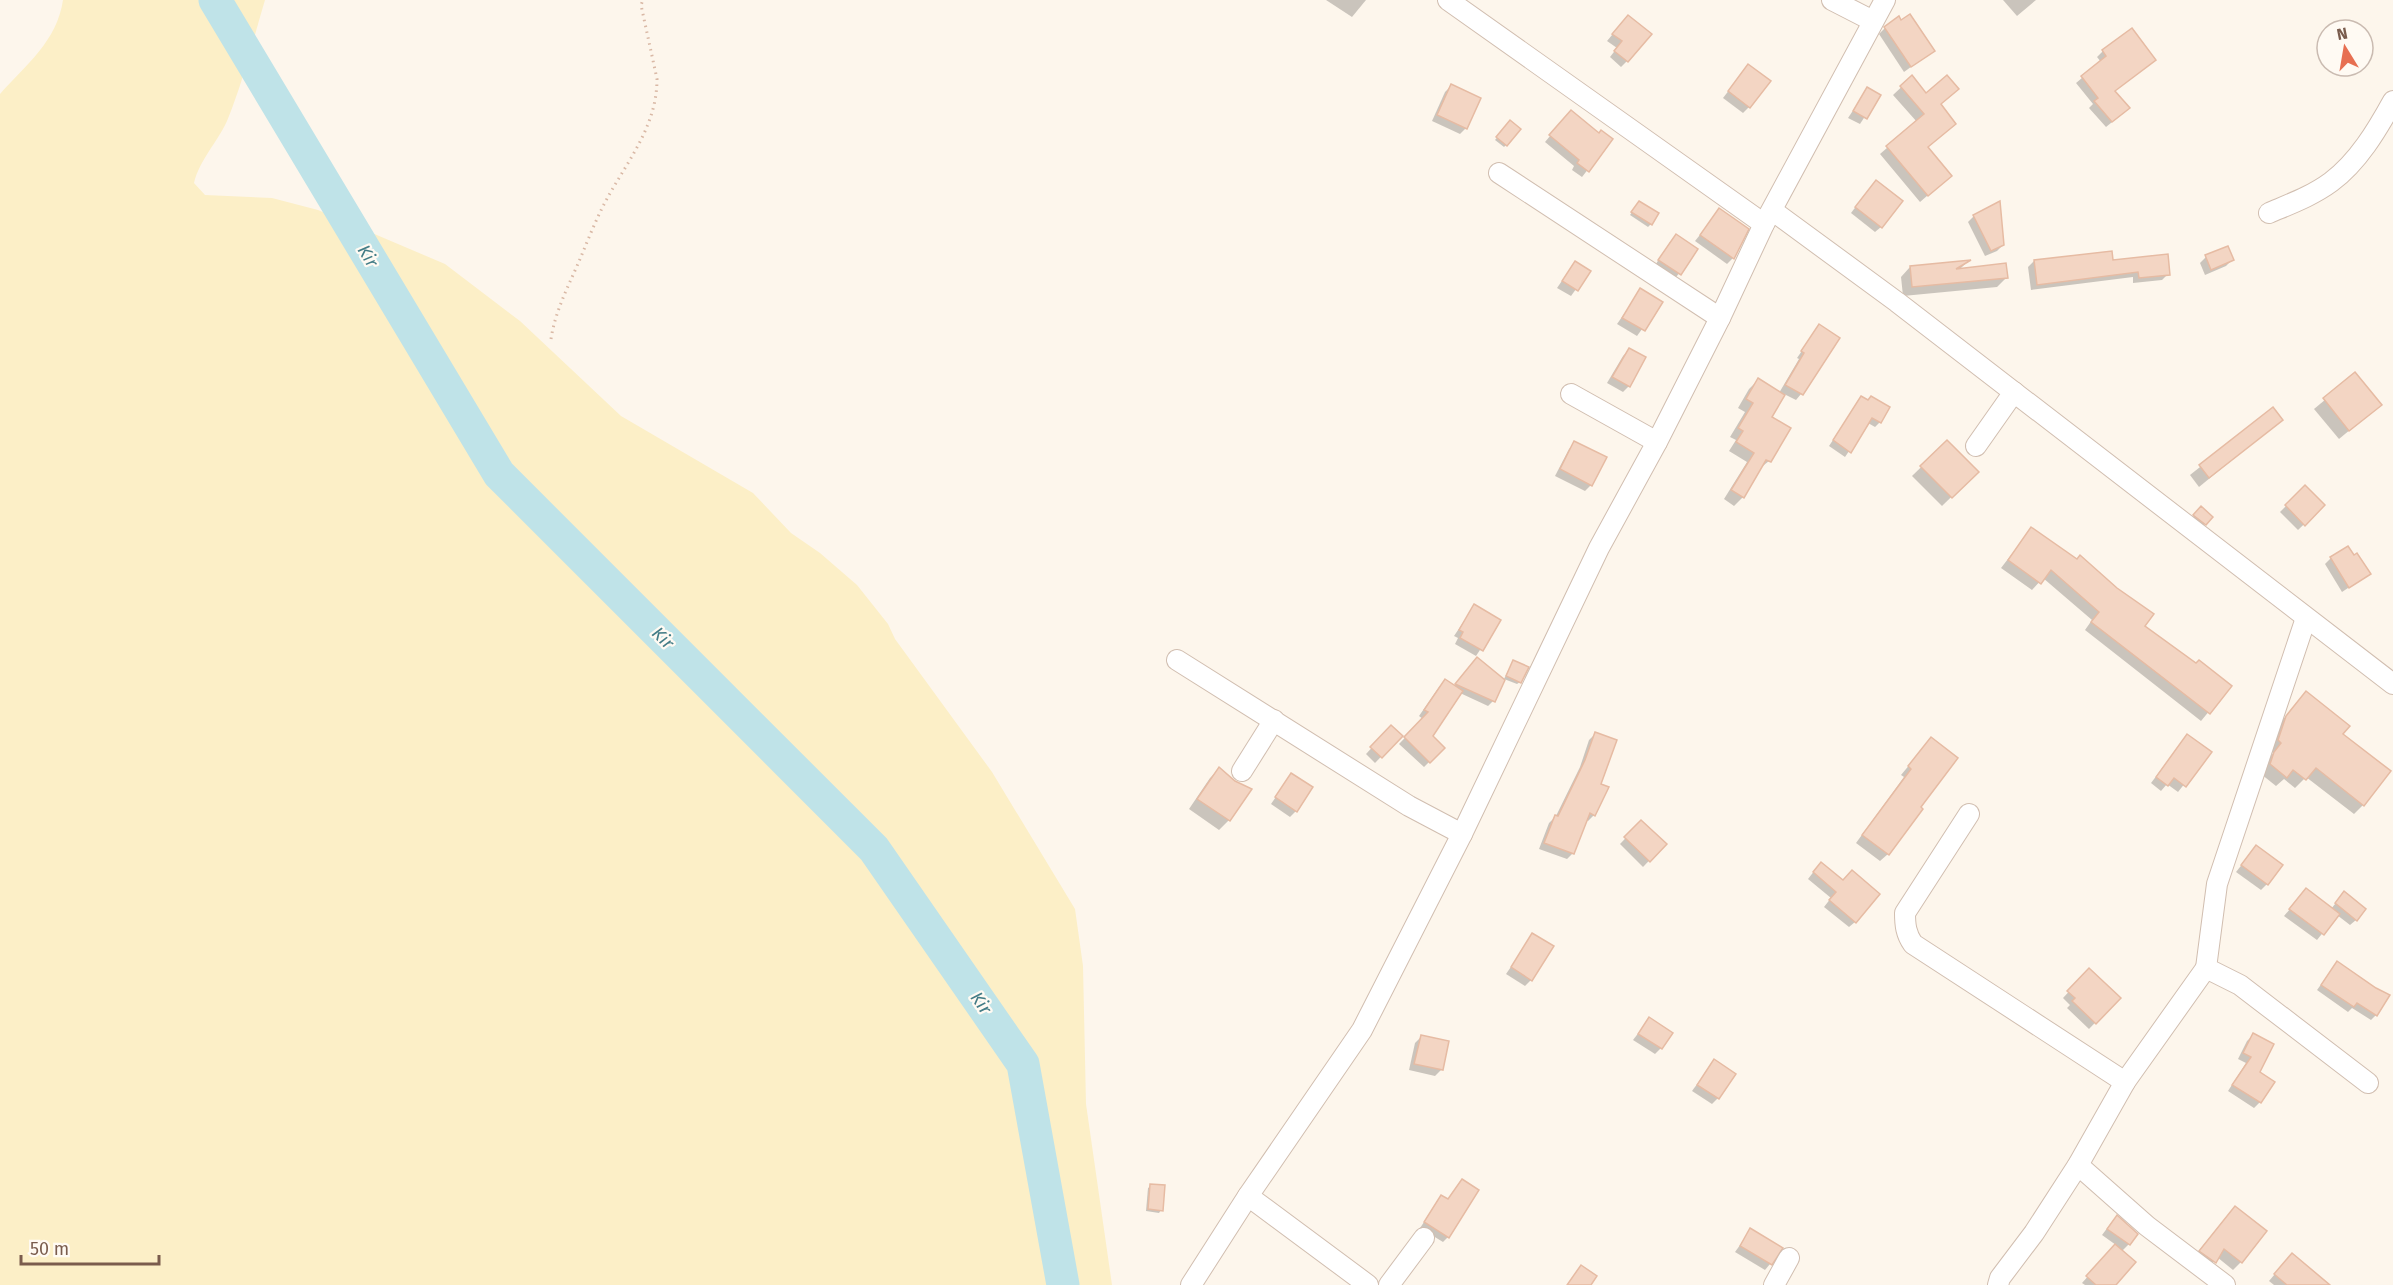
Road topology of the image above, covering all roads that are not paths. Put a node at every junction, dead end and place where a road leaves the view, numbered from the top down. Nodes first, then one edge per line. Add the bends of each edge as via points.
1 (1449, 0) edge
2 (1832, 0) edge
3 (1885, 0) edge
4 (1873, 21) junction
5 (2393, 101) edge
6 (1499, 173) dead end
7 (2269, 213) dead end
8 (1769, 218) junction
9 (1720, 318) junction
10 (2014, 392) junction
11 (1571, 394) dead end
12 (1657, 442) junction
13 (1976, 447) dead end
14 (2306, 618) junction
15 (1177, 660) dead end
16 (2393, 684) edge
17 (1274, 720) junction
18 (1242, 771) dead end
19 (1969, 814) dead end
20 (1462, 834) junction
21 (2206, 968) junction
22 (2125, 1082) junction
23 (2368, 1083) dead end
24 (2078, 1165) junction
25 (1248, 1196) junction
26 (1424, 1238) dead end
27 (1789, 1258) dead end
28 (1191, 1285) edge
29 (1368, 1285) edge
30 (1389, 1285) edge
31 (1774, 1285) edge
32 (1998, 1285) edge
33 (2224, 1285) edge

1 - 8 street
2 - 4 street
3 - 4 street
4 - 8 street
5 - 7 street via 2368,143 2332,181 2305,199
6 - 9 street
8 - 9 street
8 - 10 street via 1897,302
9 - 12 street
10 - 13 street
10 - 14 street
11 - 12 street
12 - 20 street via 1599,548
14 - 16 street
14 - 21 street via 2217,884
15 - 17 street
17 - 18 street
17 - 20 street via 1409,806
19 - 22 street via 1905,913 1908,937 1913,944
20 - 25 street via 1362,1030
21 - 22 street
21 - 23 street via 2240,986
22 - 24 street
24 - 32 street
24 - 33 street via 2147,1226
25 - 28 street
25 - 29 street
26 - 30 street
27 - 31 street

